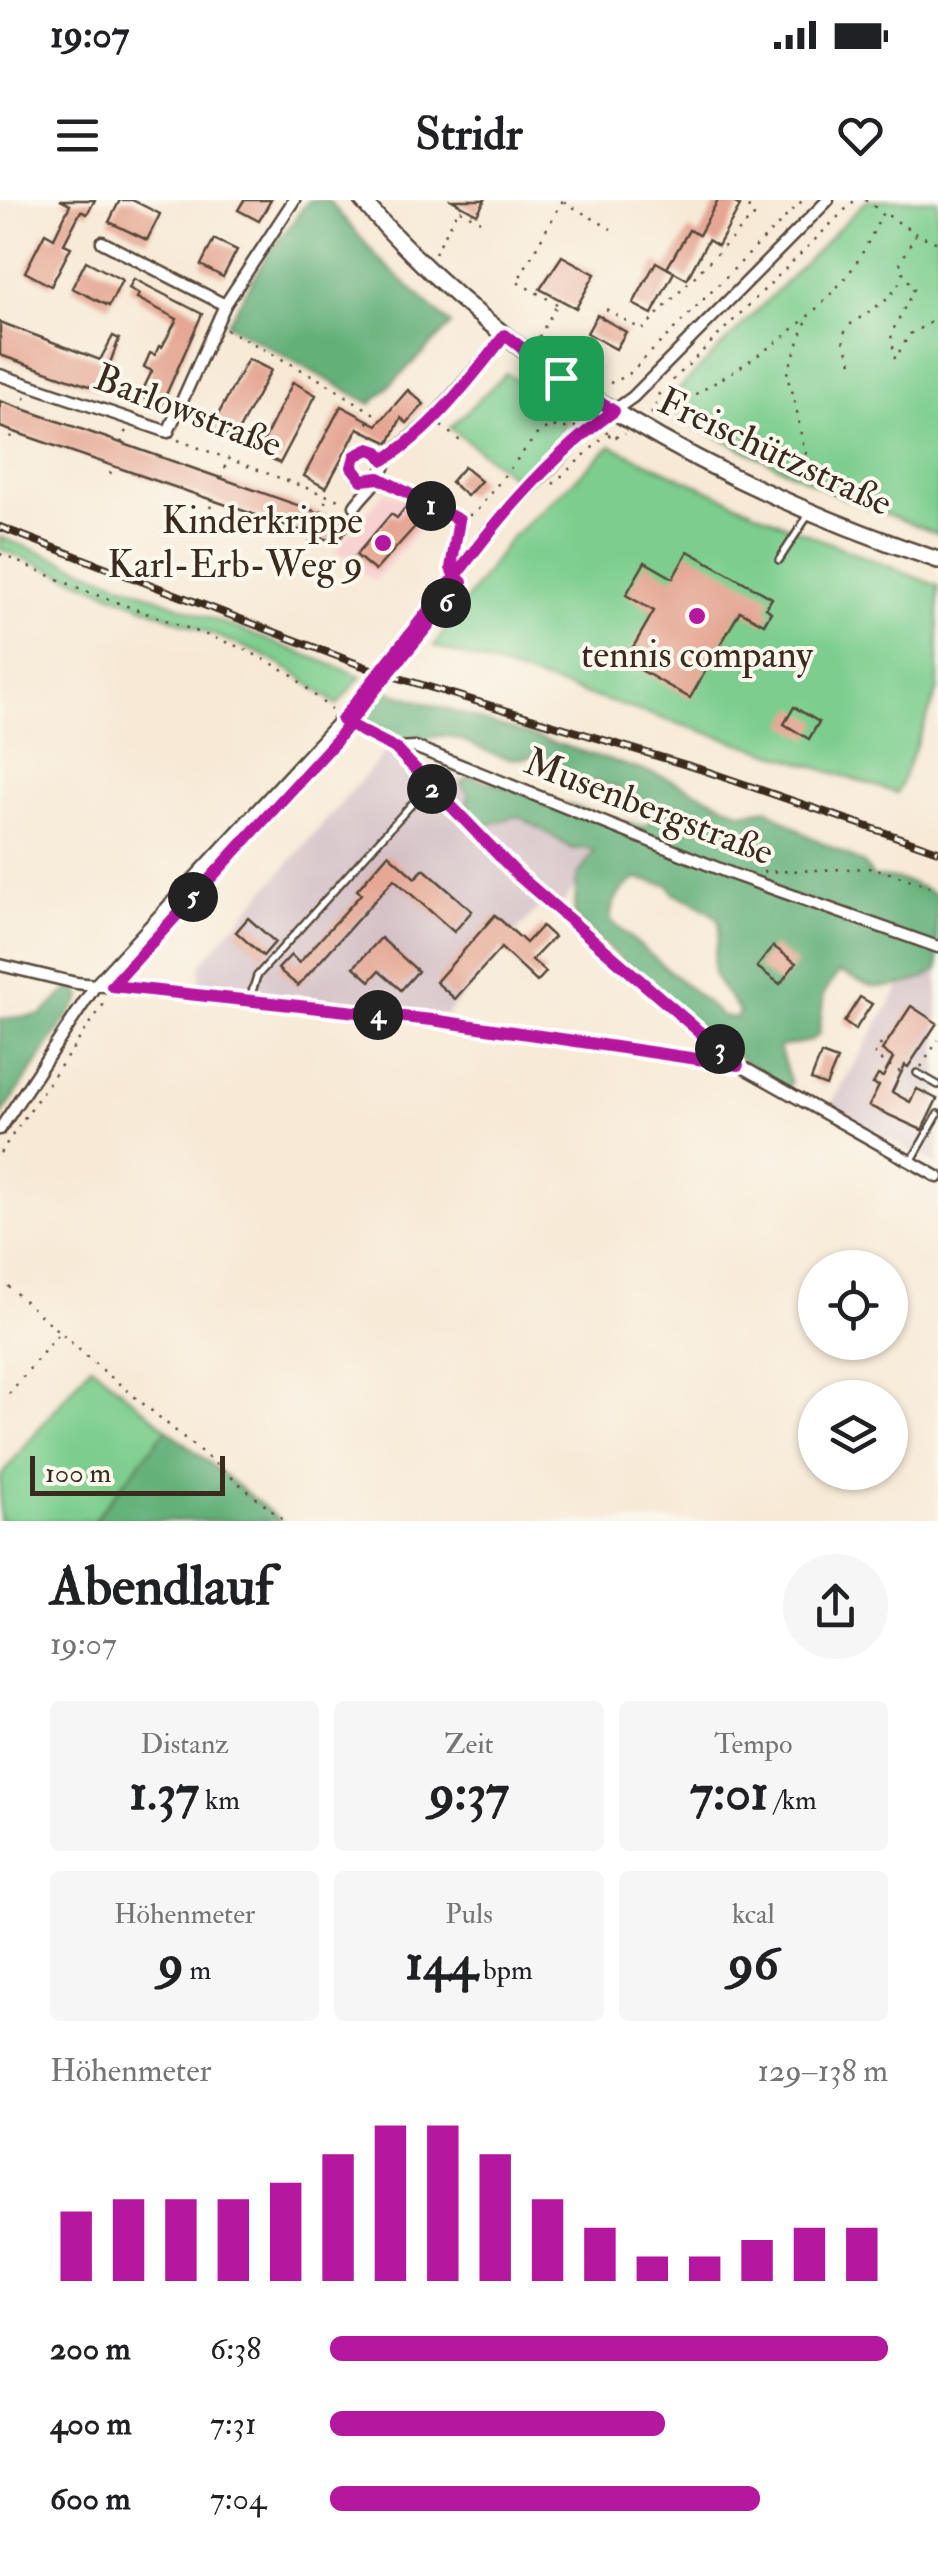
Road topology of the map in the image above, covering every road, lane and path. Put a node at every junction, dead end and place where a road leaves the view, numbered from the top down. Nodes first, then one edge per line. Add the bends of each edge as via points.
1 (294, 200) edge
2 (362, 200) edge
3 (464, 200) edge
4 (744, 200) edge
5 (803, 200) edge
6 (828, 200) edge
7 (854, 200) edge
8 (865, 200) edge
9 (563, 201) edge
10 (459, 209) junction
11 (883, 212) junction
12 (480, 221) dead end
13 (611, 229) dead end
14 (725, 233) dead end
15 (916, 234) junction
16 (733, 238) junction
17 (102, 242) dead end
18 (938, 243) edge
19 (435, 253) dead end
20 (693, 268) dead end
21 (700, 271) junction
22 (904, 274) junction
23 (564, 292) dead end
24 (557, 304) junction
25 (224, 305) junction
26 (656, 305) dead end
27 (663, 308) junction
28 (601, 318) dead end
29 (938, 318) edge
30 (806, 320) junction
31 (216, 324) junction
32 (505, 335) junction
33 (538, 337) dead end
34 (852, 362) dead end
35 (0, 375) edge
36 (610, 383) dead end
37 (614, 411) junction
38 (580, 416) dead end
39 (129, 419) junction
40 (432, 419) junction
41 (13, 431) dead end
42 (168, 432) junction
43 (611, 435) dead end
44 (10, 438) dead end
45 (391, 439) dead end
46 (463, 439) dead end
47 (121, 443) dead end
48 (402, 447) junction
49 (364, 450) junction
50 (228, 459) junction
51 (384, 460) junction
52 (113, 466) dead end
53 (110, 474) dead end
54 (221, 478) dead end
55 (376, 479) junction
56 (549, 487) dead end
57 (327, 496) junction
58 (213, 500) dead end
59 (842, 500) dead end
60 (355, 506) joint
61 (210, 508) dead end
62 (810, 511) junction
63 (321, 513) dead end
64 (459, 520) junction
65 (312, 534) dead end
66 (309, 543) dead end
67 (0, 554) edge
68 (778, 560) dead end
69 (938, 560) edge
70 (455, 577) junction
71 (342, 720) junction
72 (395, 748) junction
73 (428, 785) junction
74 (732, 874) junction
75 (938, 889) edge
76 (938, 947) edge
77 (0, 966) edge
78 (97, 984) junction
79 (112, 986) junction
80 (249, 1001) junction
81 (938, 1040) edge
82 (882, 1044) dead end
83 (738, 1065) junction
84 (917, 1072) junction
85 (938, 1085) edge
86 (938, 1114) edge
87 (0, 1129) edge
88 (0, 1153) edge
89 (911, 1163) junction
90 (938, 1177) edge
91 (0, 1279) edge
92 (60, 1332) junction
93 (9, 1394) dead end
94 (284, 1521) edge

1 - 25 street
2 - 32 main road, Freischützstraße
3 - 10 path
4 - 16 path via 754,216
5 - 36 path via 627,376
6 - 37 street
7 - 30 path via 657,396 657,413 725,378
8 - 11 path
9 - 13 path
9 - 24 path via 517,282
10 - 12 path
10 - 19 path
11 - 15 path
11 - 30 path via 852,270
14 - 16 path
15 - 18 path
15 - 22 path via 899,266
16 - 21 path
17 - 25 street
20 - 21 path
21 - 27 path
22 - 29 path via 914,289 891,334 895,356 910,334
22 - 34 path via 890,298 842,336
23 - 24 path
24 - 33 path
25 - 31 street
26 - 27 path
27 - 28 path via 642,330 606,310
30 - 59 path via 786,376 807,457
31 - 42 street
31 - 49 path via 374,414 360,438
32 - 37 main road, Freischützstraße
32 - 40 street
35 - 39 street, Barlowstraße
37 - 62 main road, Freischützstraße
37 - 70 street via 492,526
38 - 64 path via 573,429 550,426 538,433 475,514
39 - 42 street, Barlowstraße
39 - 47 path
40 - 46 path
40 - 48 street
41 - 44 path
42 - 50 path, Barlowstraße
43 - 56 path
45 - 48 lane
48 - 51 street
49 - 51 street
49 - 55 street via 352,467 357,477
50 - 54 path
50 - 57 path, Barlowstraße
51 - 55 street
52 - 53 path
55 - 60 street
55 - 64 path
57 - 60 path, Barlowstraße
57 - 63 path
58 - 61 path
62 - 68 lane
62 - 69 main road, Freischützstraße
64 - 70 path
65 - 66 path
67 - 71 path via 242,648 290,672
70 - 71 street
71 - 72 street, Musenbergstraße
71 - 78 street
72 - 73 street
72 - 74 street, Musenbergstraße via 415,747
73 - 80 lane via 257,976
73 - 83 street via 519,876
74 - 75 path via 874,868
74 - 76 street, Musenbergstraße
77 - 78 street
78 - 79 street
78 - 87 street
79 - 80 street
79 - 88 path
80 - 83 street
81 - 84 path
82 - 84 path via 874,1056 908,1076
83 - 89 street
84 - 85 lane
86 - 89 lane
89 - 90 street
91 - 92 path
92 - 93 path
92 - 94 path

